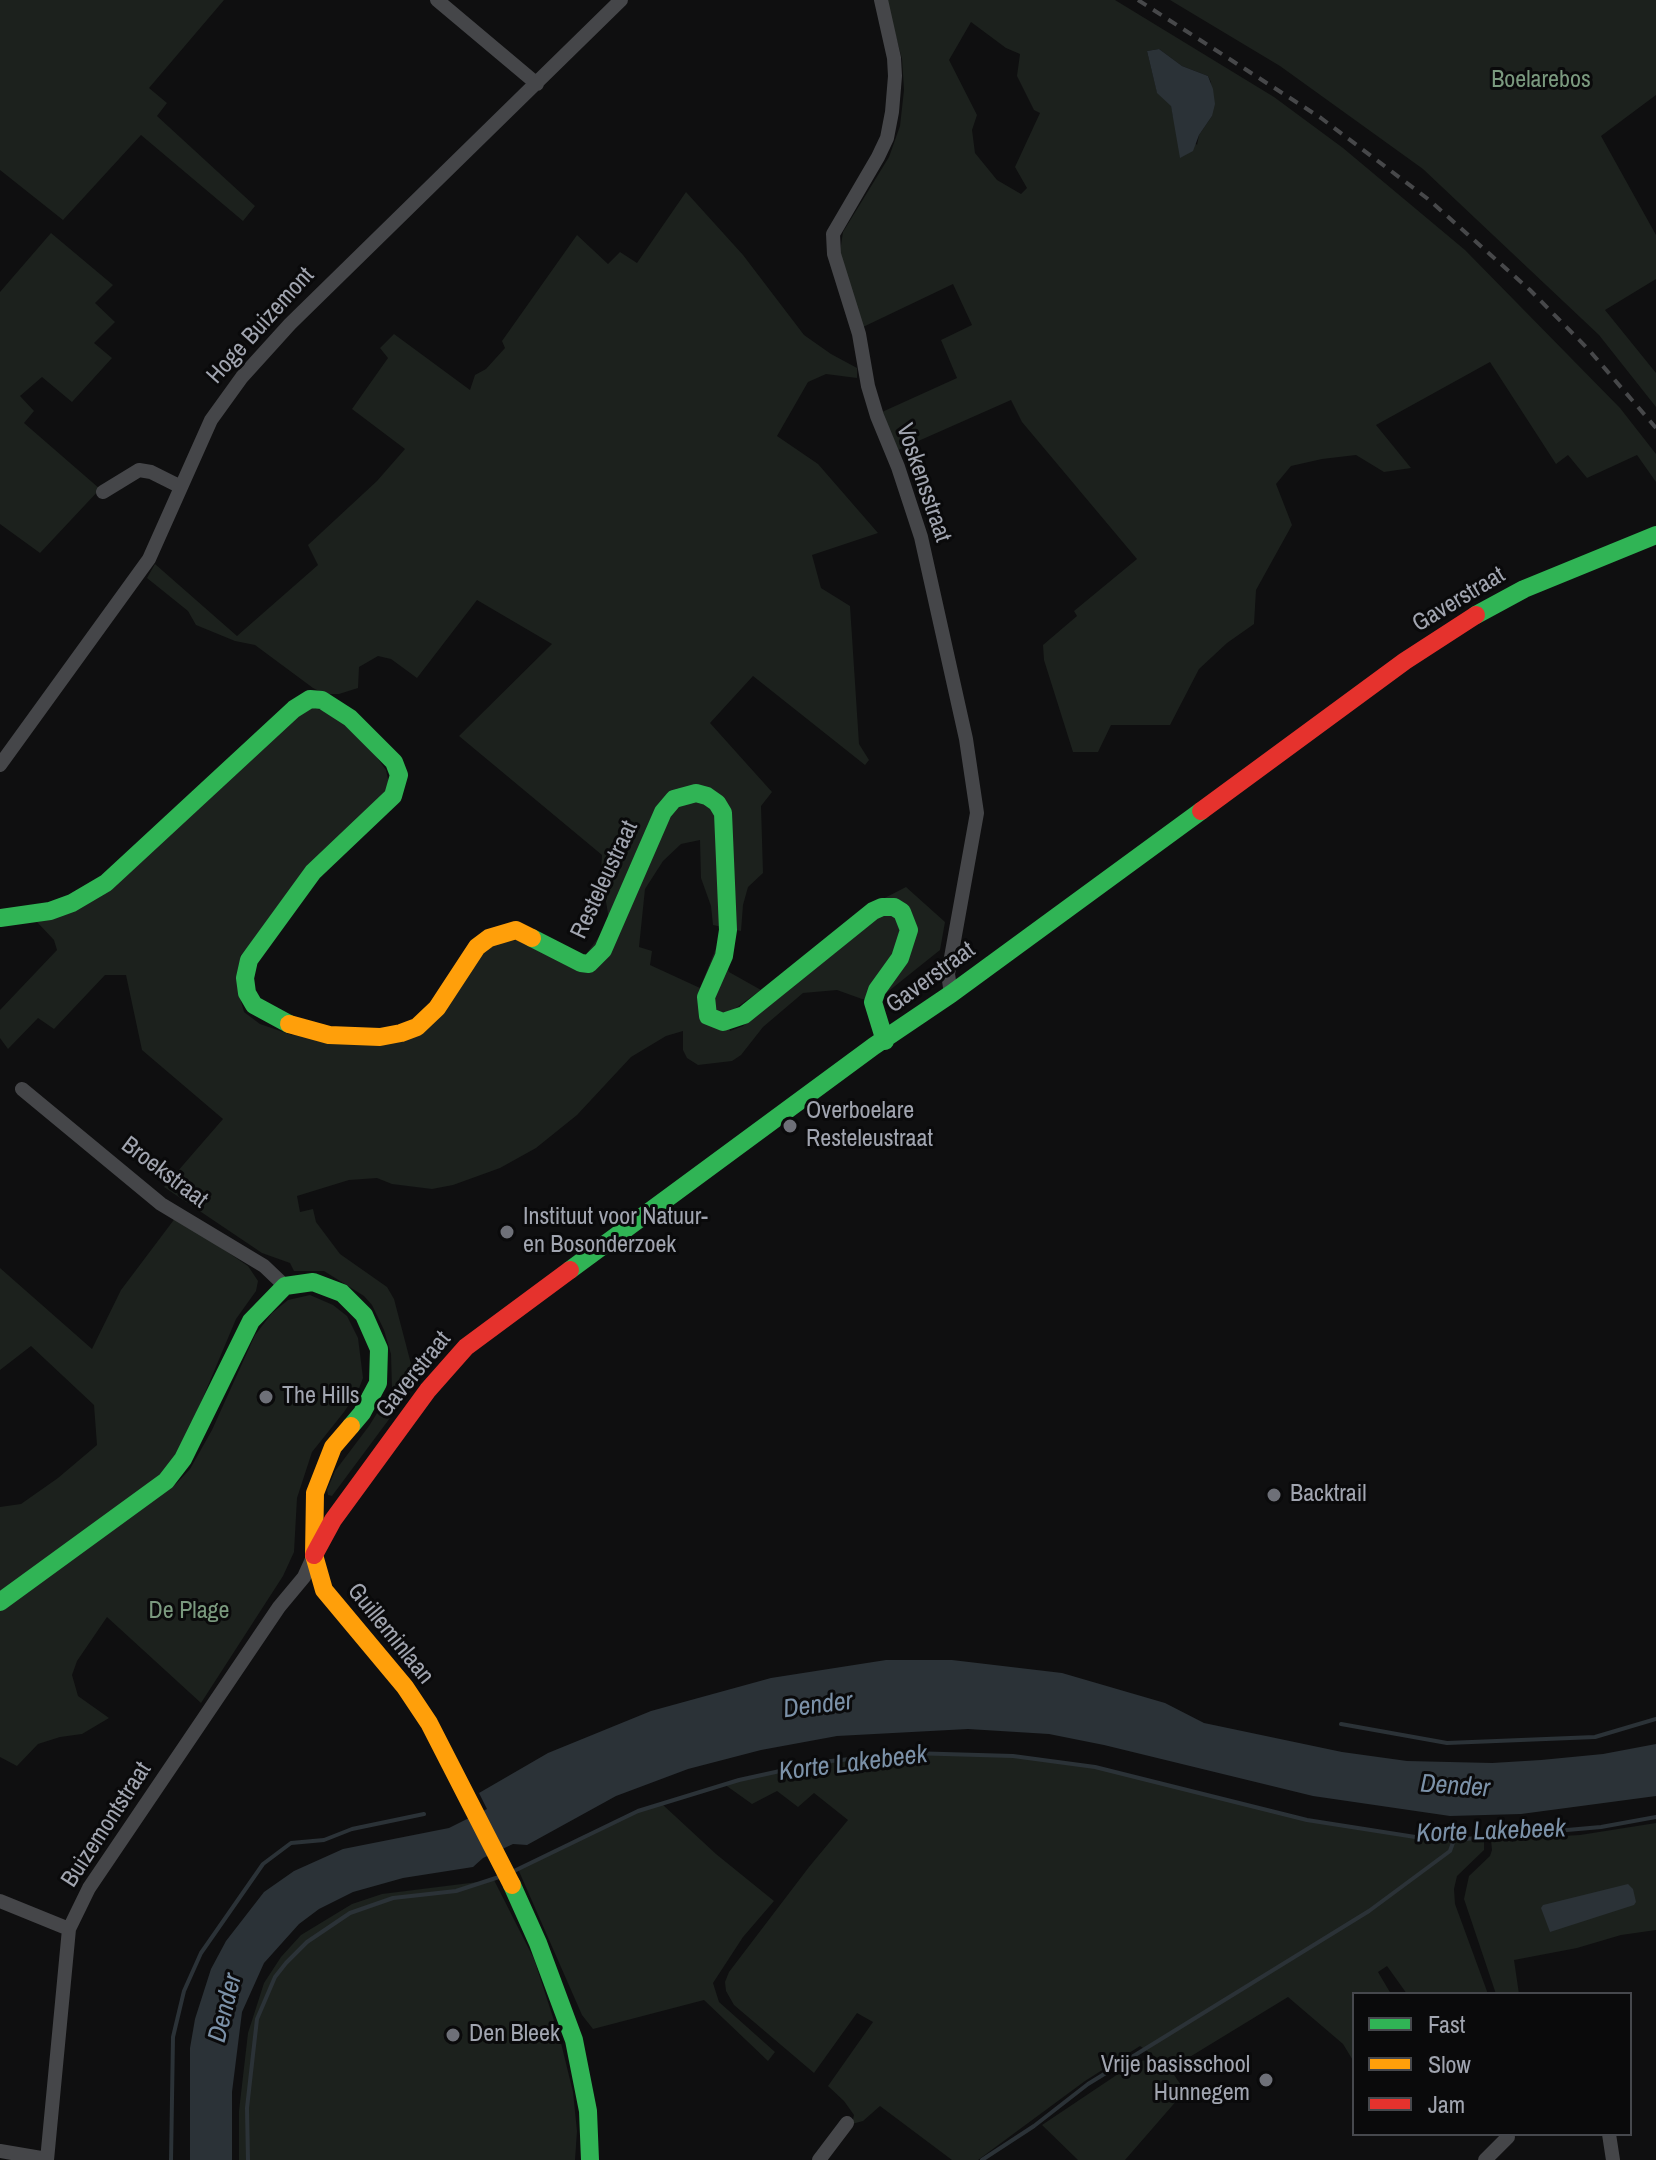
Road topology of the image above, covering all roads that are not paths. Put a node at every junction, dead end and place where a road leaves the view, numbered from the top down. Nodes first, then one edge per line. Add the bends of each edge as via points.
1 (437, 0) edge
2 (621, 0) edge
3 (881, 0) edge
4 (537, 84) junction
5 (181, 487) junction
6 (103, 492) dead end
7 (1656, 535) edge
8 (0, 765) edge
9 (0, 918) edge
10 (951, 994) junction
11 (885, 1041) junction
12 (22, 1089) dead end
13 (285, 1286) junction
14 (314, 1555) junction
15 (0, 1602) edge
16 (0, 1901) edge
17 (69, 1929) junction
18 (847, 2123) dead end
19 (1609, 2136) edge
20 (1508, 2137) dead end
21 (0, 2151) edge
22 (47, 2159) edge
23 (590, 2160) edge
24 (819, 2160) edge
25 (1485, 2160) edge
26 (1613, 2160) edge

1 - 4 street
2 - 4 street, Hoge Buizemont
3 - 10 street, Voskensstraat via 894,58 892,112 878,157 833,234 834,254 859,334 868,386 921,537 977,813 948,974
4 - 5 street, Hoge Buizemont via 242,377 211,420
5 - 6 street via 139,470
5 - 8 street, Hoge Buizemont via 149,559
7 - 10 street, Gaverstraat via 1524,589 1463,623
9 - 11 street, Resteleustraat via 50,911 90,894 294,709 310,699 322,700 350,718 394,762 399,775 393,796 313,872 249,960 247,993 266,1013 329,1035 401,1033 417,1027 437,1008 477,947 516,930 589,964 603,950 663,812 674,799 696,793 717,803 723,813 726,851 728,930 724,956 706,997 708,1016 723,1022 744,1015 873,911 894,907 909,930 900,958 873,1002
10 - 11 street, Gaverstraat
11 - 14 street, Gaverstraat via 457,1355 333,1520
12 - 13 street, Broekstraat via 161,1204 264,1266
13 - 14 street, Guilleminlaan via 313,1282 342,1293 364,1315 379,1349 378,1383 362,1413 333,1447 315,1493
13 - 15 street via 251,1321 183,1459 166,1481
14 - 17 street, Buizemontstraat via 304,1577 89,1888
14 - 23 street, Guilleminlaan via 324,1590 429,1723 514,1889 574,2040 588,2111
16 - 17 street
17 - 22 street, Buizemontstraat
18 - 24 street
19 - 26 street
20 - 25 street
21 - 22 street

